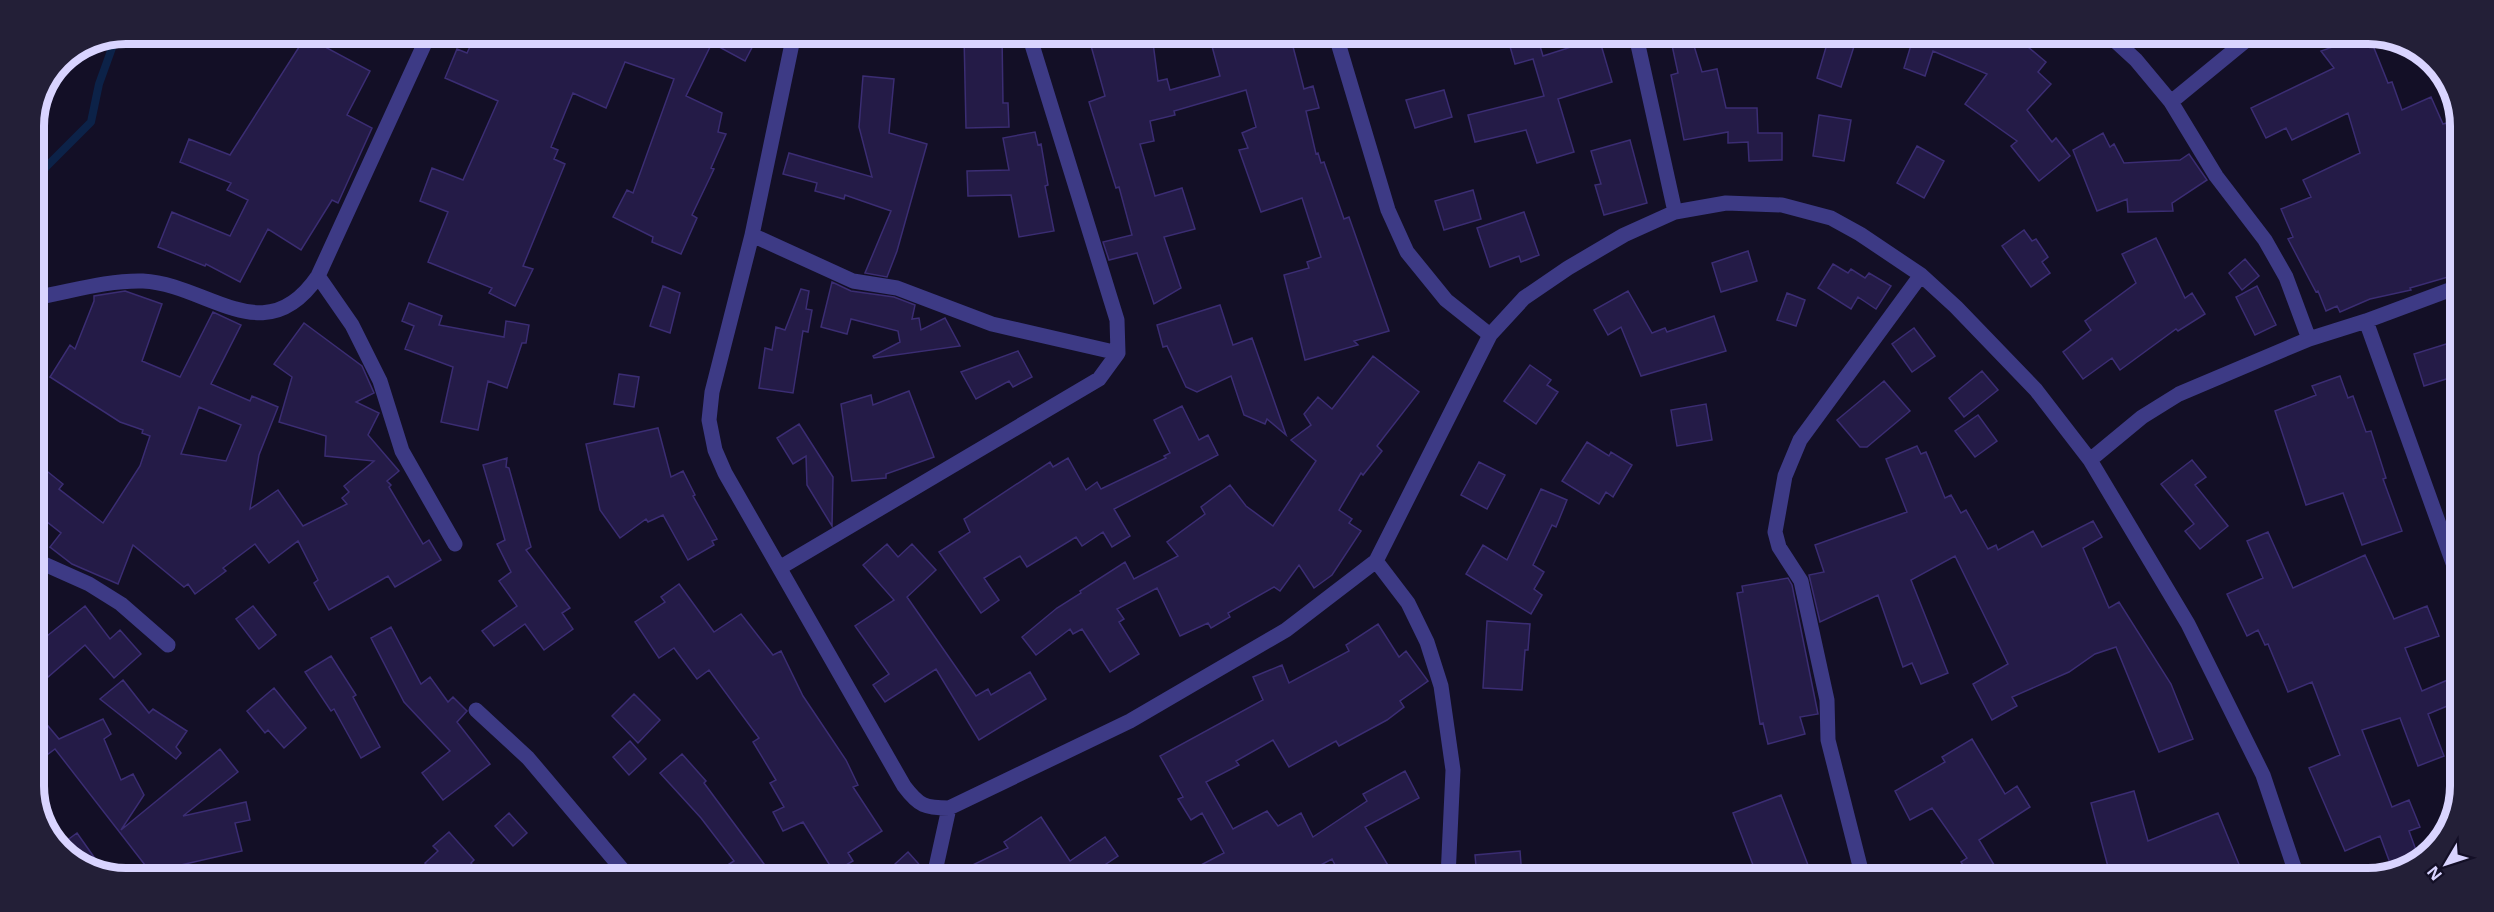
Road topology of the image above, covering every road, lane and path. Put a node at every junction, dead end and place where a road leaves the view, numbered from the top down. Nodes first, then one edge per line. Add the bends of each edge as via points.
1 (424, 44) edge
2 (792, 44) edge
3 (1032, 44) edge
4 (1338, 44) edge
5 (1638, 44) edge
6 (2118, 44) edge
7 (2242, 44) edge
8 (2171, 102) junction
9 (1675, 212) junction
10 (752, 235) junction
11 (1921, 275) junction
12 (318, 276) junction
13 (2450, 290) edge
14 (44, 296) edge
15 (2366, 321) junction
16 (1490, 335) junction
17 (2309, 339) junction
18 (1118, 353) junction
19 (2090, 460) junction
20 (455, 544) dead end
21 (2450, 555) edge
22 (1376, 561) junction
23 (44, 564) edge
24 (781, 567) junction
25 (168, 645) dead end
26 (476, 710) dead end
27 (949, 808) junction
28 (621, 868) edge
29 (936, 868) edge
30 (1449, 868) edge
31 (1860, 868) edge
32 (2294, 868) edge

1 - 12 street
2 - 10 street
3 - 18 street via 1117,320
4 - 16 street via 1388,210 1407,252 1446,300
5 - 9 street
6 - 8 street
7 - 8 street
8 - 17 street via 2216,176 2265,240 2286,277
9 - 11 street via 1726,203 1782,205 1831,218
9 - 16 street via 1624,235 1568,268 1524,298
10 - 18 street via 853,280 897,288 992,324
10 - 24 street via 712,392 709,420 725,473
11 - 19 street via 2036,390
11 - 31 street via 1800,440 1785,476 1775,532 1779,547 1801,581 1827,700 1828,740
12 - 14 street via 296,301 278,310 257,313 239,312 167,284 145,282 123,281
12 - 20 street via 352,325 380,381 402,452
13 - 15 street
15 - 17 street
15 - 21 street
16 - 22 street
17 - 19 street via 2179,394 2142,417
18 - 24 street via 1099,379
19 - 32 street via 2188,624 2263,775
22 - 27 street via 1286,630 1130,721
22 - 30 street via 1408,603 1427,642 1441,687 1453,770
23 - 25 street via 105,594
24 - 27 street via 904,786 915,801 930,808
26 - 28 street via 528,758
27 - 29 street

